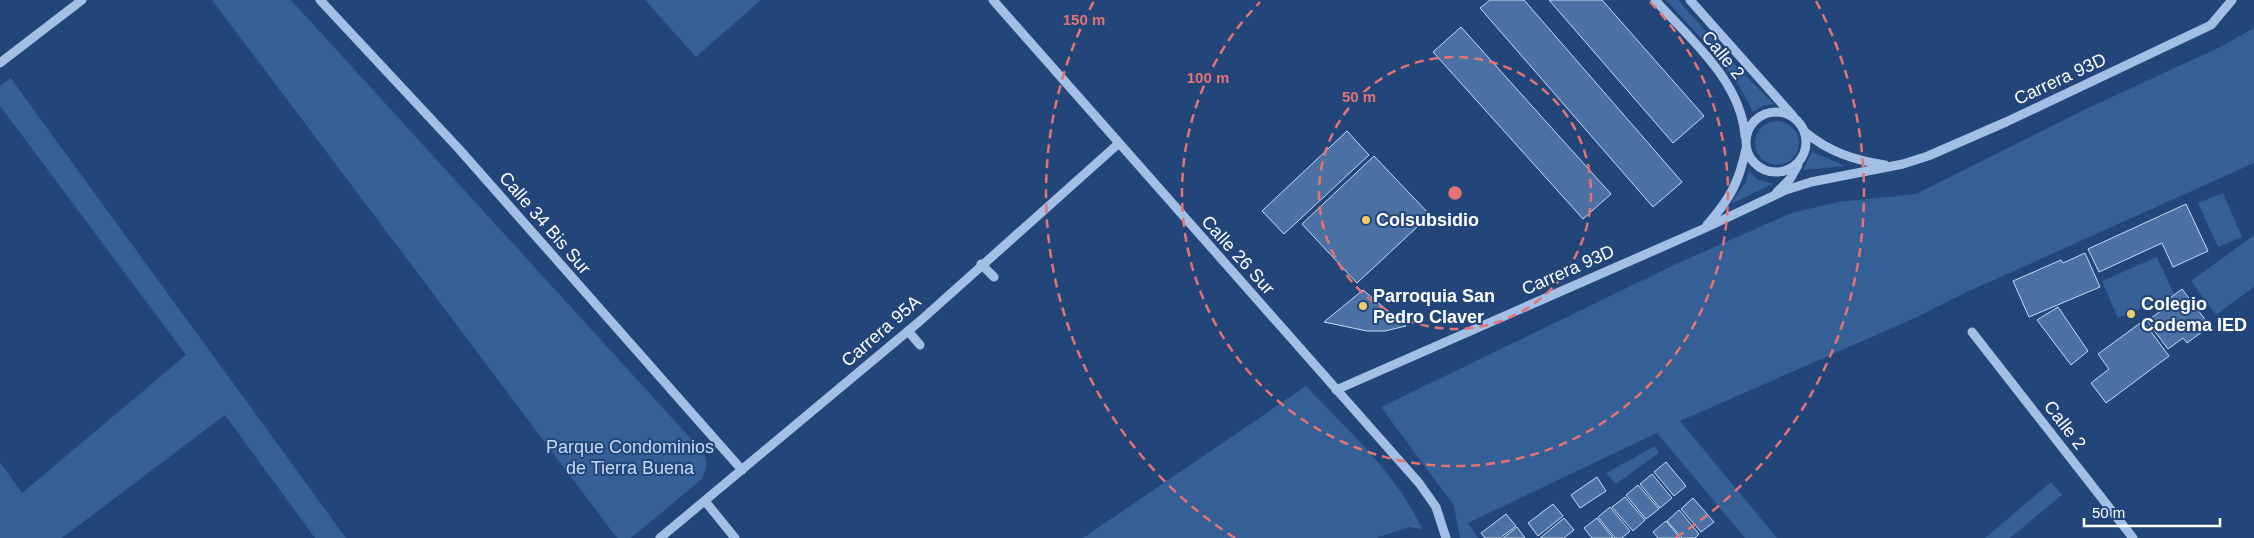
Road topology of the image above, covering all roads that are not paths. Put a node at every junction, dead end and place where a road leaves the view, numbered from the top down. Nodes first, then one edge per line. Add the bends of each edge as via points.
1 (82, 0) edge
2 (320, 0) edge
3 (993, 0) edge
4 (1655, 0) edge
5 (1690, 0) edge
6 (2232, 0) edge
7 (0, 63) edge
8 (1794, 118) junction
9 (1805, 132) junction
10 (1118, 144) junction
11 (1746, 144) junction
12 (1802, 159) junction
13 (1890, 166) junction
14 (1770, 172) junction
15 (1790, 179) junction
16 (1810, 182) junction
17 (1771, 197) junction
18 (1703, 229) junction
19 (981, 264) junction
20 (994, 277) dead end
21 (908, 331) junction
22 (1972, 332) dead end
23 (920, 345) dead end
24 (1336, 390) junction
25 (742, 470) junction
26 (705, 501) junction
27 (660, 538) edge
28 (735, 538) edge
29 (1446, 538) edge
30 (2132, 538) edge

1 - 7 street
2 - 25 street, Calle 34 Bis Sur via 465,156
3 - 10 street, Calle 26 Sur
4 - 11 street, Calle 2 via 1730,86 1744,121
5 - 8 street, Calle 2
6 - 13 street, Carrera 93D via 2211,25 1997,126 1928,156
8 - 9 street
8 - 11 street via 1779,112 1763,115 1751,125
9 - 12 street via 1807,141
9 - 13 street, Carrera 93D via 1821,145 1845,156
10 - 19 street, Carrera 95A
10 - 24 street, Calle 26 Sur
11 - 14 street via 1754,164
11 - 18 street, Carrera 93D via 1736,187
12 - 14 street via 1788,170
12 - 15 street, Carrera 93D
13 - 16 street, Carrera 93D
14 - 15 street, Carrera 93D
15 - 16 street, Carrera 93D
15 - 17 street, Carrera 93D
16 - 17 street, Carrera 93D
17 - 18 street, Carrera 93D
18 - 24 street, Carrera 93D
19 - 20 street
19 - 21 street, Carrera 95A
21 - 23 street
21 - 25 street, Carrera 95A
22 - 30 street, Calle 2
24 - 29 street, Calle 26 Sur via 1419,483 1436,507
25 - 26 street, Carrera 95A
26 - 27 street, Carrera 95A
26 - 28 street

